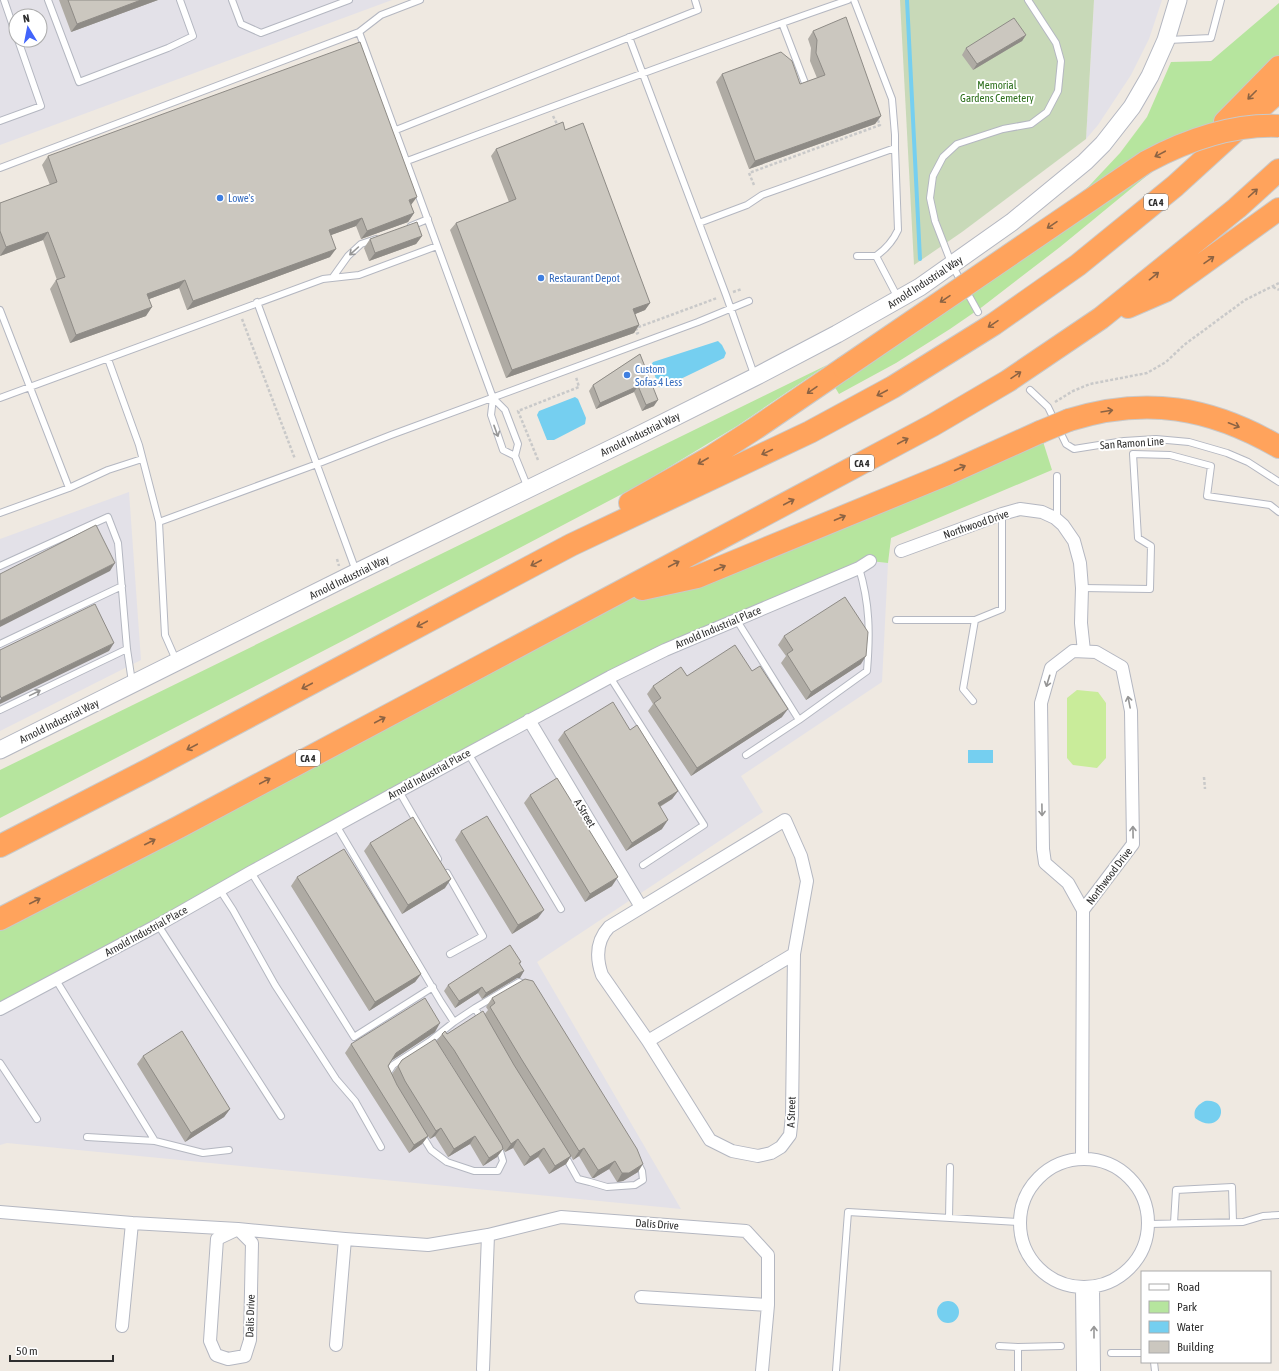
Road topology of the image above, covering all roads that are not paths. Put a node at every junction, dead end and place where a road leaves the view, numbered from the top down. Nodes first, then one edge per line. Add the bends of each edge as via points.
1 (4, 0) edge
2 (48, 0) edge
3 (180, 0) edge
4 (232, 0) edge
5 (349, 0) edge
6 (420, 0) edge
7 (695, 0) edge
8 (848, 0) edge
9 (854, 0) edge
10 (1028, 0) edge
11 (1178, 0) edge
12 (1221, 0) edge
13 (8, 12) edge
14 (782, 23) junction
15 (359, 32) junction
16 (629, 37) junction
17 (1166, 40) junction
18 (21, 48) edge
19 (1279, 67) edge
20 (642, 74) junction
21 (805, 83) edge
22 (1279, 91) edge
23 (0, 121) edge
24 (1279, 126) edge
25 (396, 130) junction
26 (895, 148) junction
27 (407, 161) junction
28 (0, 168) edge
29 (1279, 170) edge
30 (1279, 209) edge
31 (428, 219) junction
32 (699, 223) junction
33 (402, 229) edge
34 (382, 236) edge
35 (437, 246) junction
36 (857, 256) dead end
37 (876, 256) junction
38 (952, 265) junction
39 (333, 277) junction
40 (899, 300) junction
41 (749, 301) dead end
42 (257, 302) junction
43 (1025, 302) junction
44 (731, 309) junction
45 (0, 310) edge
46 (978, 312) dead end
47 (1101, 318) junction
48 (108, 358) junction
49 (755, 377) junction
50 (29, 387) junction
51 (1030, 390) dead end
52 (0, 398) edge
53 (493, 398) junction
54 (1279, 447) edge
55 (515, 456) junction
56 (142, 459) junction
57 (317, 464) junction
58 (1057, 476) dead end
59 (1279, 482) edge
60 (69, 488) junction
61 (529, 489) junction
62 (1279, 512) edge
63 (0, 513) edge
64 (1002, 514) junction
65 (1055, 518) junction
66 (159, 522) junction
67 (571, 545) junction
68 (901, 551) dead end
69 (864, 564) joint
70 (0, 566) edge
71 (357, 572) junction
72 (122, 586) junction
73 (1082, 588) junction
74 (615, 595) junction
75 (736, 619) junction
76 (896, 620) dead end
77 (975, 620) junction
78 (0, 644) edge
79 (127, 649) junction
80 (1084, 651) junction
81 (176, 662) junction
82 (610, 677) junction
83 (132, 685) junction
84 (973, 700) dead end
85 (0, 710) edge
86 (529, 720) junction
87 (798, 720) junction
88 (0, 750) edge
89 (468, 753) junction
90 (746, 756) dead end
91 (398, 791) junction
92 (336, 825) junction
93 (0, 846) edge
94 (441, 864) edge
95 (643, 865) dead end
96 (445, 870) edge
97 (251, 872) junction
98 (220, 890) junction
99 (641, 907) junction
100 (561, 909) dead end
101 (1083, 910) junction
102 (0, 919) edge
103 (158, 926) junction
104 (450, 954) dead end
105 (794, 954) junction
106 (56, 980) junction
107 (433, 987) junction
108 (533, 987) edge
109 (475, 1008) junction
110 (0, 1009) edge
111 (454, 1022) junction
112 (486, 1027) edge
113 (430, 1041) junction
114 (648, 1041) junction
115 (0, 1063) edge
116 (281, 1116) dead end
117 (37, 1119) dead end
118 (88, 1137) dead end
119 (154, 1141) junction
120 (382, 1147) dead end
121 (560, 1148) edge
122 (229, 1150) dead end
123 (633, 1152) edge
124 (1082, 1159) junction
125 (950, 1167) dead end
126 (0, 1212) edge
127 (1279, 1215) edge
128 (949, 1218) junction
129 (1020, 1222) junction
130 (1233, 1222) junction
131 (132, 1223) junction
132 (1174, 1223) junction
133 (1149, 1224) junction
134 (238, 1228) junction
135 (488, 1235) junction
136 (345, 1240) junction
137 (1088, 1287) junction
138 (640, 1297) dead end
139 (768, 1305) junction
140 (122, 1326) dead end
141 (336, 1346) dead end
142 (999, 1346) dead end
143 (1061, 1346) dead end
144 (1018, 1347) junction
145 (1110, 1353) dead end
146 (1141, 1353) edge
147 (483, 1369) dead end
148 (762, 1371) edge
149 (836, 1371) edge
150 (1018, 1371) edge
151 (1083, 1371) edge
152 (1094, 1371) edge

1 - 13 lane
2 - 3 lane via 79,82 193,36
4 - 5 lane via 241,24 261,33
6 - 15 lane via 381,15
7 - 16 lane via 698,10
8 - 14 lane
9 - 26 lane via 892,100
10 - 38 lane via 1056,43 1061,61 1058,91 1047,112 1031,124 1003,129 957,144 943,157 933,176 930,198 935,222
11 - 17 street, Arnold Industrial Way
12 - 17 lane via 1211,38
14 - 20 lane
14 - 21 lane
15 - 25 lane
15 - 28 lane
16 - 20 lane
16 - 25 lane
17 - 38 street, Arnold Industrial Way via 1150,76 1132,107 1103,144 1012,222
18 - 23 lane via 41,106
19 -> 43 highway via 1202,143
20 - 27 lane
20 - 32 lane
22 - 43 highway, CA 4 via 1175,186 1078,264
24 -> 67 highway, bridge via 1229,130 1165,151 1146,162 756,428 711,457 614,512
25 - 27 lane
26 - 32 lane via 762,195 747,205
26 - 37 lane via 898,230 887,248
27 - 31 lane
47 -> 29 highway, CA 4 via 1237,208
47 -> 30 highway via 1165,291
31 - 33 lane
31 - 35 lane
32 - 44 lane
34 -> 39 lane via 361,244 348,256
35 - 39 lane via 365,273
35 - 53 lane
36 - 37 lane
37 - 40 lane
38 - 40 street, Arnold Industrial Way
38 - 46 lane
39 - 42 lane via 323,278
40 - 49 street, Arnold Industrial Way
41 - 44 lane
42 - 48 lane
42 - 57 lane
43 -> 67 highway, CA 4 via 893,387 810,432
44 - 49 lane
44 - 53 lane
45 - 50 lane
74 -> 47 highway, CA 4 via 933,425 1008,381
48 - 50 lane
48 - 56 lane
49 - 61 street, Arnold Industrial Way
50 - 52 lane
50 - 60 lane
51 - 59 lane, San Ramon Line via 1048,407 1062,438 1074,449 1156,439 1189,442 1248,462
53 - 55 lane via 505,410 513,430 518,444
53 -> 55 lane via 491,415 503,450
53 - 57 lane
74 -> 54 highway, bridge via 697,578 947,474 1040,432 1090,414 1153,407 1204,414 1260,436
55 - 61 lane
56 - 60 lane via 108,470
56 - 66 lane
57 - 66 lane
57 - 71 lane
58 - 65 lane
60 - 63 lane
61 - 71 street, Arnold Industrial Way
62 - 73 lane via 1270,505 1207,496 1211,466 1170,455 1133,454 1138,538 1151,546 1150,589
64 - 65 street, Northwood Drive via 1020,509 1042,512
64 - 68 street, Northwood Drive
64 - 77 lane via 1002,609
65 - 73 street, Northwood Drive via 1074,541 1080,563
66 - 81 lane via 165,635
67 -> 93 highway, CA 4
69 - 75 street, Arnold Industrial Place
69 - 87 lane via 870,637 867,671
70 - 72 lane via 108,517 118,543
71 - 81 street, Arnold Industrial Way
72 - 78 lane
72 - 79 lane
73 - 80 street, Northwood Drive via 1081,623
102 -> 74 highway, CA 4 via 179,827
75 - 82 street, Arnold Industrial Place
75 - 87 lane
76 - 77 lane
77 - 84 lane via 963,690
79 - 83 lane
85 -> 79 lane
80 -> 101 street, Northwood Drive via 1073,651 1051,668 1041,703 1045,863 1068,884
101 -> 80 street, Northwood Drive via 1133,844 1131,711 1122,667 1096,652
81 - 83 street, Arnold Industrial Way
82 - 86 street, Arnold Industrial Place
82 - 95 lane via 704,825
83 - 88 street, Arnold Industrial Way
86 - 89 street, Arnold Industrial Place
86 - 99 street, A Street
87 - 90 lane
89 - 91 street, Arnold Industrial Place
89 - 100 lane
91 - 92 street, Arnold Industrial Place
91 - 94 lane
92 - 97 street, Arnold Industrial Place
92 - 107 lane
96 - 104 lane via 483,936
97 - 98 street, Arnold Industrial Place
97 - 107 lane via 354,1037
98 - 103 street, Arnold Industrial Place
98 - 120 lane via 275,985 336,1079 355,1101
99 - 105 street, A Street via 784,820 801,856 807,881
99 - 114 street, A Street via 609,927 602,936 598,964 602,975
101 - 124 street, Northwood Drive
103 - 106 street, Arnold Industrial Place
103 - 116 lane
105 - 114 street
105 - 114 street, A Street via 790,1135 781,1147 771,1153 758,1156 732,1151 710,1140
106 - 110 street, Arnold Industrial Place
106 - 119 lane
107 - 111 lane
108 - 109 lane via 519,982
109 - 111 lane
109 - 112 lane
111 - 113 lane
113 - 113 lane via 500,1151 503,1162 498,1171 474,1171 447,1162 431,1150 387,1074 392,1065
115 - 117 lane
118 - 119 lane
119 - 122 lane via 203,1152
121 - 123 lane via 578,1179 607,1187 635,1185 643,1180 642,1171
124 - 129 street via 1062,1163 1045,1172 1036,1181 1023,1203
124 - 133 street via 1099,1160 1129,1177 1140,1190 1147,1207
125 - 128 lane
126 - 131 street, Dalis Drive
127 - 130 lane
128 - 129 lane
128 - 149 lane via 848,1212
129 - 137 street via 1022,1242 1031,1260 1045,1274 1062,1284
130 - 132 lane
130 - 132 lane via 1232,1187 1176,1190
131 - 134 street, Dalis Drive
131 - 140 street
132 - 133 lane
133 - 137 street via 1142,1253 1133,1266 1122,1276 1108,1283
134 - 134 street, Dalis Drive via 217,1239 210,1341 216,1355 228,1359 245,1356 250,1340 252,1243
134 - 136 street, Dalis Drive
135 - 136 street, Dalis Drive via 428,1245
135 - 139 street, Dalis Drive via 561,1217 746,1231 768,1255
135 - 147 street
136 - 141 street
137 - 151 street
152 -> 137 street
138 - 139 street
139 - 148 street, Dalis Drive
142 - 144 lane
143 - 144 lane
144 - 150 lane
145 - 146 lane

